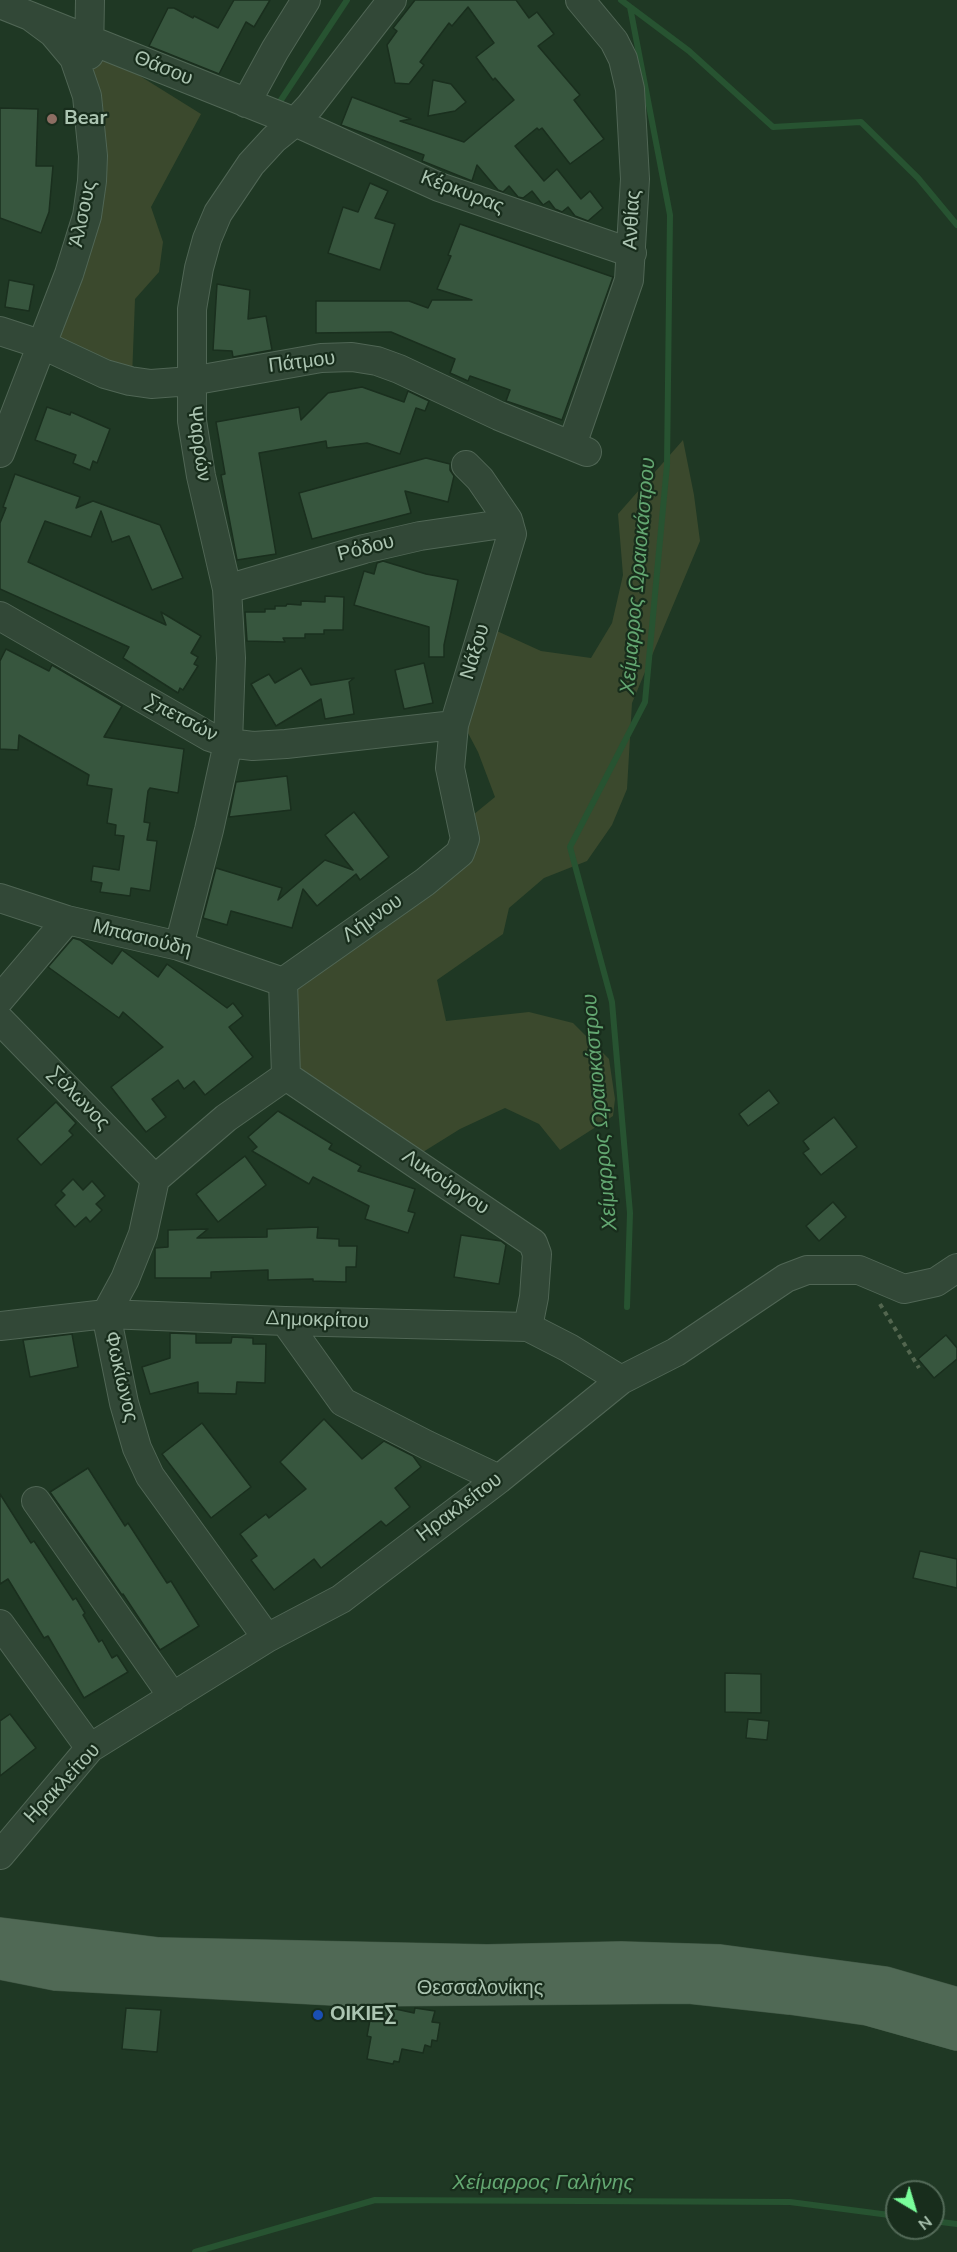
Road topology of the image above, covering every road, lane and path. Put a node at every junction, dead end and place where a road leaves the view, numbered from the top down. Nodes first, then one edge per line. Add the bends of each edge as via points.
1 (90, 0) edge
2 (306, 0) edge
3 (392, 0) edge
4 (580, 0) edge
5 (0, 4) edge
6 (30, 16) junction
7 (89, 39) junction
8 (87, 96) junction
9 (246, 103) junction
10 (295, 122) junction
11 (632, 254) junction
12 (0, 331) edge
13 (43, 345) junction
14 (191, 381) junction
15 (580, 448) joint
16 (0, 453) edge
17 (466, 465) dead end
18 (509, 523) junction
19 (227, 590) junction
20 (0, 616) edge
21 (454, 725) junction
22 (228, 743) junction
23 (460, 854) joint
24 (0, 898) edge
25 (67, 920) junction
26 (179, 946) junction
27 (283, 982) junction
28 (0, 999) edge
29 (0, 1020) edge
30 (286, 1076) junction
31 (155, 1179) junction
32 (957, 1268) edge
33 (859, 1270) junction
34 (106, 1314) junction
35 (285, 1322) junction
36 (0, 1326) edge
37 (528, 1328) junction
38 (919, 1368) dead end
39 (621, 1380) junction
40 (499, 1479) junction
41 (36, 1501) dead end
42 (0, 1624) edge
43 (267, 1638) junction
44 (172, 1696) junction
45 (90, 1748) junction
46 (0, 1855) edge
47 (0, 1934) edge
48 (0, 1963) edge
49 (957, 2004) edge
50 (957, 2034) edge

1 - 7 street
2 - 9 street
3 - 10 street, Ψαρρών
4 - 11 street, Ανθίας via 614,41 630,89 635,179
5 - 6 street, Άλσους
6 - 7 street, Θάσου
6 - 8 street, Άλσους via 66,47 80,72
7 - 8 street
7 - 9 street, Θάσου
8 - 13 street, Άλσους via 93,156 87,216
9 - 10 street, Θάσου
10 - 11 street, Κέρκυρας via 439,187
10 - 14 street, Ψαρρών via 251,164 218,213 207,239 192,309
11 - 15 street, Ανθίας via 629,280
12 - 13 street, Πάτμου
13 - 14 street, Πάτμου via 105,374 130,381
13 - 16 street, Άλσους
14 - 15 street, Πάτμου via 321,358 377,361
14 - 19 street, Ψαρρών via 192,421
17 - 18 street
18 - 19 street, Ρόδου via 375,546
18 - 21 street, Νάξου via 512,534
19 - 22 street, Ψαρρών via 231,658
20 - 22 street, Σπετσών via 210,737
21 - 22 street, Σπετσών via 286,744
21 - 23 street, Νάξου via 450,768 465,839
22 - 26 street, Ψαρρών
23 - 27 street, Λήμνου
24 - 25 street, Μπασιούδη
25 - 26 street, Μπασιούδη
25 - 28 street
26 - 27 street, Μπασιούδη
27 - 30 street
29 - 31 street, Σόλωνος
30 - 31 street via 226,1118
30 - 37 street, Λυκούργου via 533,1243 537,1254
31 - 34 street, Φωκίωνος via 143,1234
32 - 33 street, Ηρακλείτου via 936,1282 904,1289
33 - 38 path
33 - 39 street, Ηρακλείτου via 807,1270 786,1278 676,1352
34 - 35 street, Δημοκρίτου
34 - 36 street, Δημοκρίτου
34 - 43 street, Φωκίωνος via 124,1403 150,1476
35 - 37 street, Δημοκρίτου
35 - 40 street via 343,1402
37 - 39 street, Δημοκρίτου
39 - 40 street, Ηρακλείτου
40 - 43 street, Ηρακλείτου via 341,1599
41 - 44 street
42 - 45 street
43 - 44 street, Ηρακλείτου
44 - 45 street, Ηρακλείτου
45 - 46 street, Ηρακλείτου
47 - 49 main road, Θεσσαλονίκης via 159,1954 720,1961 885,1983
48 - 50 main road, Θεσσαλονίκης via 56,1974 353,1990 689,1987 868,2009

